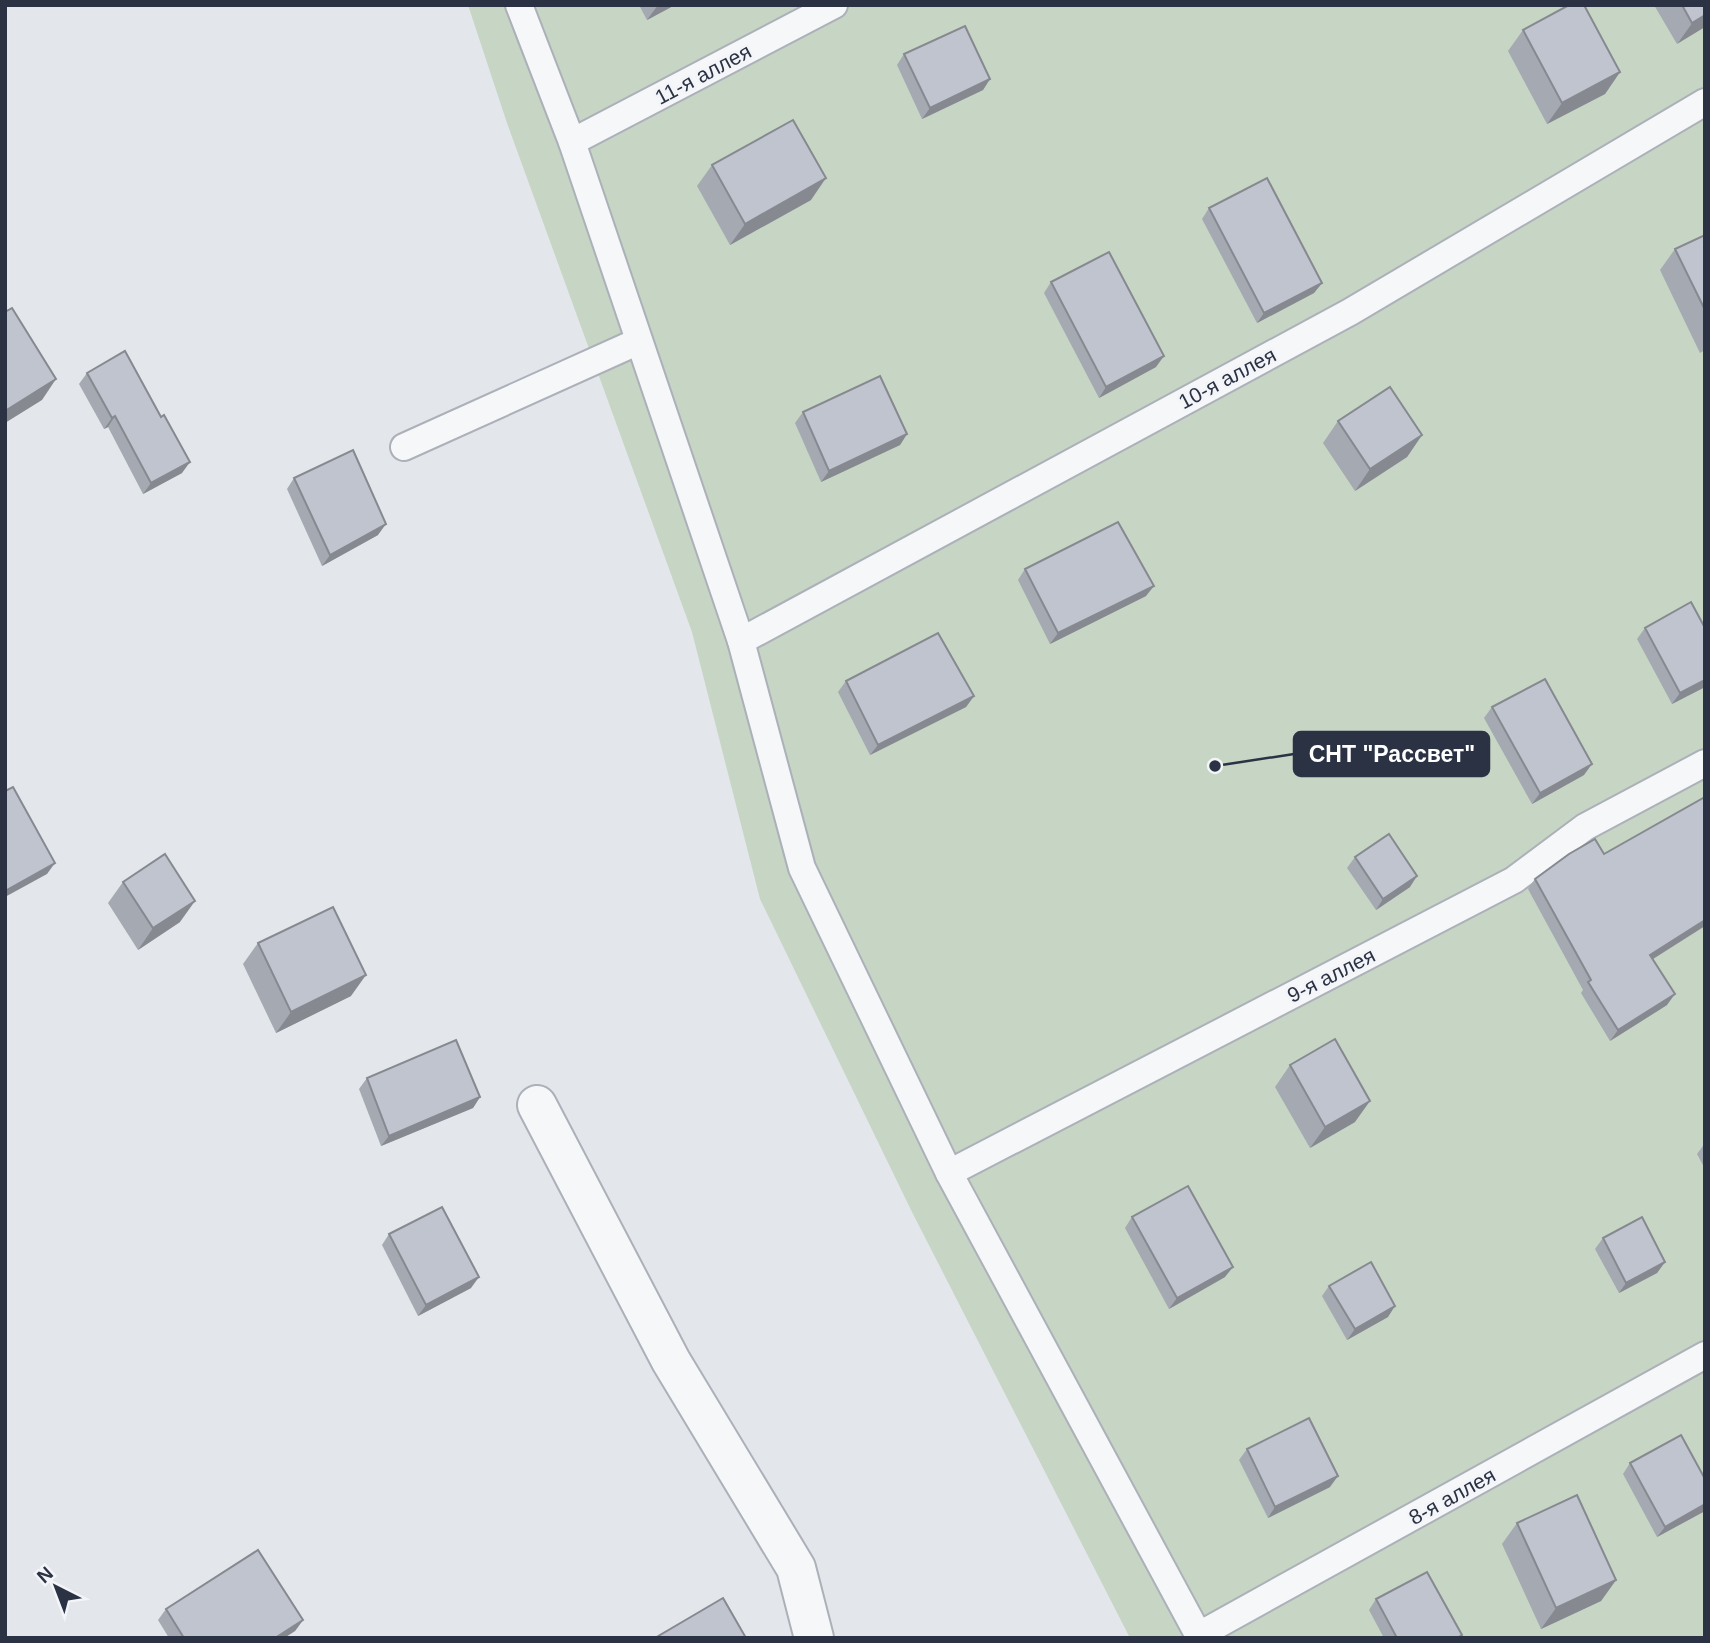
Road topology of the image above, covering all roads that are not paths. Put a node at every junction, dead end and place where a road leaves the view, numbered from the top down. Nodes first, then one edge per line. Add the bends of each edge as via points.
1 (519, 5) edge
2 (834, 5) edge
3 (1705, 102) edge
4 (572, 142) junction
5 (639, 341) junction
6 (404, 447) dead end
7 (741, 641) junction
8 (1705, 763) edge
9 (537, 1105) dead end
10 (949, 1173) junction
11 (1705, 1354) edge
12 (1199, 1637) edge
13 (814, 1638) edge

1 - 4 lane
2 - 4 lane, 11-я аллея
3 - 7 lane, 10-я аллея via 1350,312
4 - 5 lane
5 - 6 lane
5 - 7 lane
7 - 10 lane via 802,868
8 - 10 lane, 9-я аллея via 1585,827 1514,880
9 - 13 street via 671,1361 796,1568
10 - 12 lane
11 - 12 lane, 8-я аллея

